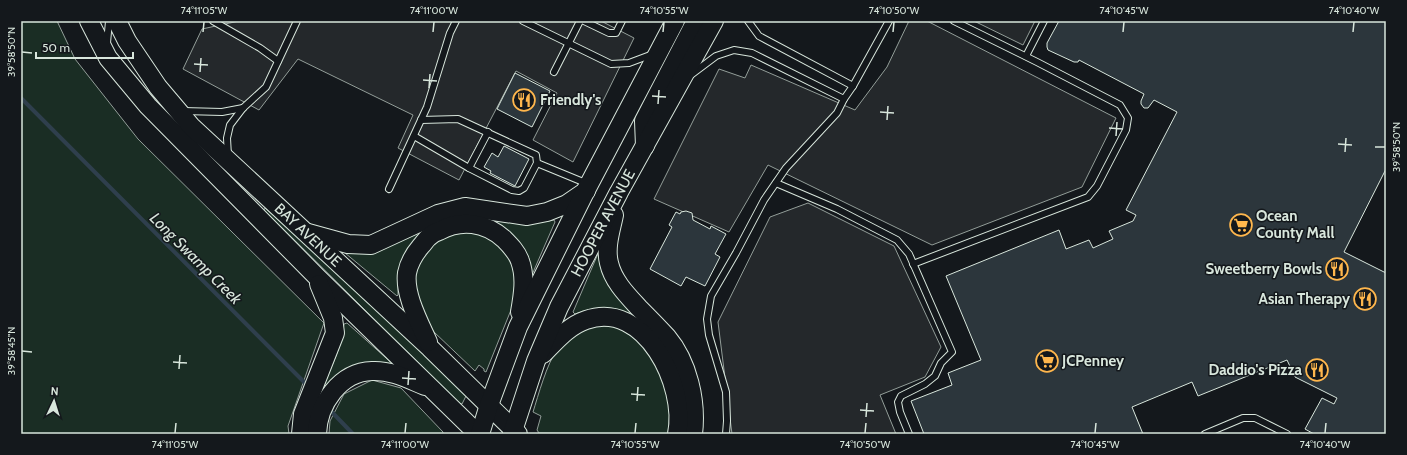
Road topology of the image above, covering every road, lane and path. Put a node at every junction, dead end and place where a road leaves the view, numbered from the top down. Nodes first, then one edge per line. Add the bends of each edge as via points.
1 (89, 21) edge
2 (109, 21) edge
3 (117, 21) edge
4 (213, 21) edge
5 (297, 21) edge
6 (456, 21) edge
7 (523, 21) edge
8 (580, 21) edge
9 (584, 21) edge
10 (622, 21) edge
11 (675, 21) edge
12 (696, 21) edge
13 (714, 21) edge
14 (748, 21) edge
15 (889, 21) edge
16 (954, 21) edge
17 (1044, 21) edge
18 (568, 43) junction
19 (658, 51) junction
20 (1026, 56) junction
21 (108, 58) junction
22 (278, 61) junction
23 (554, 72) dead end
24 (678, 86) junction
25 (853, 86) junction
26 (844, 99) junction
27 (243, 108) junction
28 (178, 110) junction
29 (421, 120) junction
30 (488, 132) junction
31 (414, 136) junction
32 (645, 146) junction
33 (229, 162) junction
34 (537, 164) junction
35 (469, 168) junction
36 (776, 182) junction
37 (588, 187) junction
38 (388, 189) dead end
39 (620, 192) junction
40 (304, 232) junction
41 (913, 264) junction
42 (317, 277) junction
43 (518, 327) junction
44 (430, 348) junction
45 (536, 361) junction
46 (433, 390) junction
47 (320, 403) junction
48 (489, 405) junction
49 (514, 432) edge
50 (301, 434) edge
51 (317, 434) edge
52 (479, 434) edge
53 (677, 434) edge
54 (692, 434) edge
55 (726, 434) edge
56 (909, 434) edge
57 (1205, 434) edge
58 (1287, 434) edge

1 - 21 main road, BAY AVENUE
2 - 21 lane
3 - 28 main road, BAY AVENUE via 127,41 158,87
4 - 22 lane
5 - 22 lane
6 - 29 lane
7 - 18 lane
8 - 18 lane
9 - 10 lane via 609,34 616,33
11 - 19 main road, HOOPER AVENUE
12 - 32 main road via 644,121
13 - 24 main road, HOOPER AVENUE
14 - 25 lane via 759,36
15 - 25 lane
16 - 20 lane
17 - 20 lane
18 - 19 lane via 611,64 630,63
18 - 23 lane
19 - 37 main road, HOOPER AVENUE
20 - 41 lane via 1120,105 1128,118 1126,130 1100,181 1088,197
21 - 42 main road, BAY AVENUE via 153,111
22 - 27 lane via 266,87
24 - 26 lane via 716,56 734,50 752,53
24 - 32 main road, HOOPER AVENUE
25 - 26 lane
26 - 36 lane via 837,113
27 - 28 lane via 222,112
27 - 33 lane via 230,125 227,138
28 - 33 main road, BAY AVENUE via 190,126
29 - 30 lane via 458,118
29 - 31 lane
30 - 34 lane via 536,155
30 - 35 lane
31 - 35 lane
31 - 38 lane
32 - 39 main road, HOOPER AVENUE
33 - 40 main road, BAY AVENUE
34 - 35 lane via 524,188 519,191 512,190
34 - 37 lane
36 - 41 lane via 837,209 897,240 909,254
36 - 55 lane via 711,296 707,319 709,335 726,392
37 - 40 main road via 567,204 547,212 527,216 465,207 438,214 371,245 348,244
37 - 43 main road, HOOPER AVENUE
39 - 45 main road, HOOPER AVENUE via 559,308
39 - 54 main road via 609,235 608,262 624,292 667,338 679,356 690,386 695,420
40 - 44 main road, BAY AVENUE
41 - 56 lane via 952,352 941,363 935,376 901,396 898,402 900,412
42 - 46 main road, BAY AVENUE
42 - 47 main road via 333,318 335,332 316,383
43 - 44 main road via 524,291 523,277 520,261 511,246 485,227 468,223 449,226 429,236 414,255 407,273 412,305
43 - 48 main road, HOOPER AVENUE
44 - 48 main road, BAY AVENUE
45 - 49 main road, HOOPER AVENUE
45 - 53 main road via 565,332 585,320 615,318 630,324 642,332 652,344 669,373 678,406
46 - 47 main road via 393,373 372,371 354,375 339,384
46 - 52 main road, BAY AVENUE
47 - 50 main road via 303,414
47 - 51 main road
48 - 49 main road, BAY AVENUE
48 - 52 main road, HOOPER AVENUE
57 - 58 lane via 1243,418 1255,418

